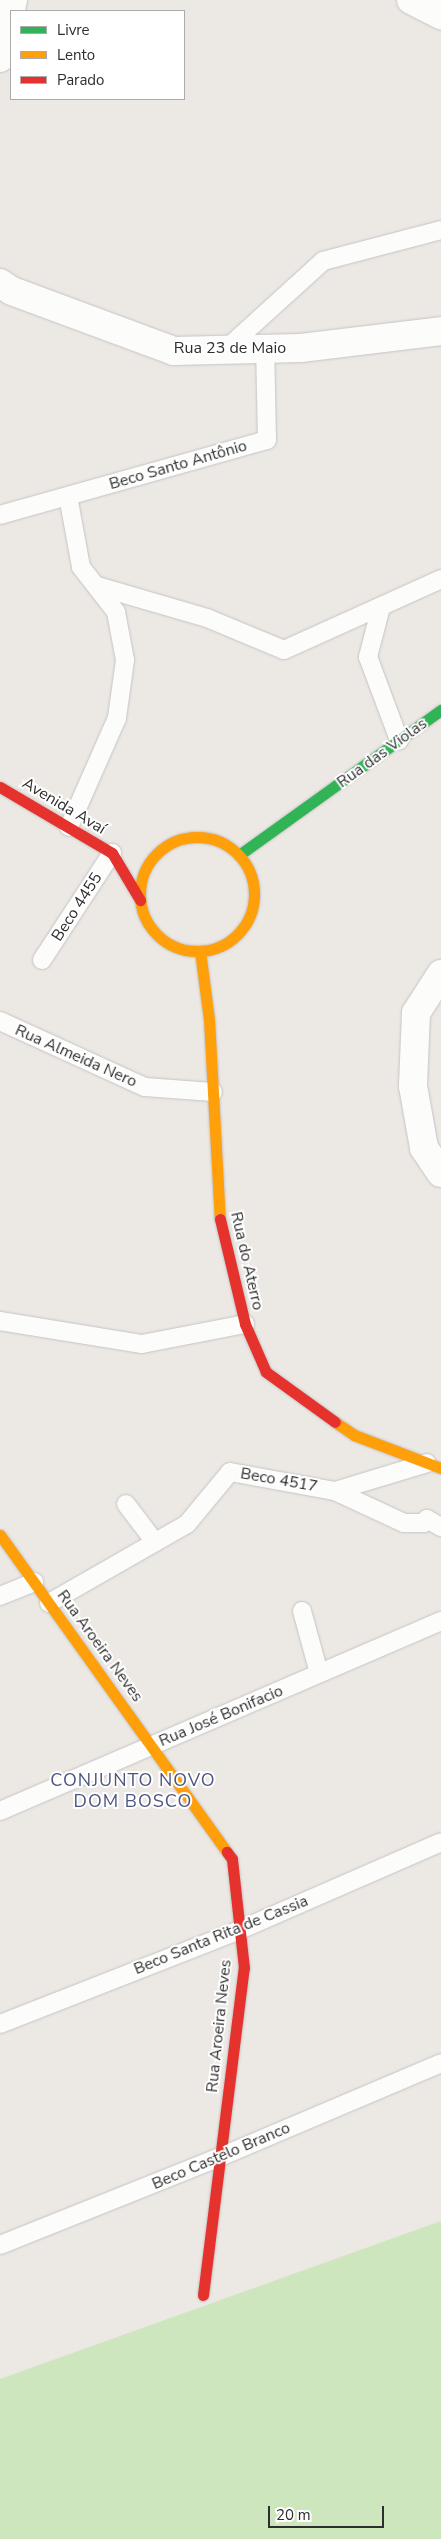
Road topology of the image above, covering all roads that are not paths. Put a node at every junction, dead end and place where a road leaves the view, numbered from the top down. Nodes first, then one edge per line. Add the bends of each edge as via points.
1 (12, 0) edge
2 (411, 0) edge
3 (441, 15) edge
4 (0, 58) edge
5 (441, 230) edge
6 (0, 283) edge
7 (441, 331) edge
8 (264, 348) junction
9 (225, 350) junction
10 (68, 496) junction
11 (0, 515) edge
12 (441, 579) edge
13 (97, 586) junction
14 (382, 607) junction
15 (441, 710) edge
16 (400, 740) junction
17 (0, 787) edge
18 (323, 796) junction
19 (69, 827) junction
20 (283, 838) dead end
21 (163, 848) junction
22 (146, 850) dead end
23 (120, 852) junction
24 (239, 855) junction
25 (140, 900) junction
26 (200, 951) junction
27 (42, 960) dead end
28 (441, 974) edge
29 (0, 1021) edge
30 (213, 1092) junction
31 (441, 1173) edge
32 (0, 1321) edge
33 (245, 1324) junction
34 (434, 1465) edge
35 (335, 1491) junction
36 (126, 1504) dead end
37 (441, 1527) edge
38 (0, 1535) edge
39 (155, 1542) junction
40 (34, 1582) junction
41 (0, 1596) edge
42 (49, 1603) junction
43 (302, 1611) dead end
44 (441, 1621) edge
45 (319, 1674) junction
46 (153, 1746) junction
47 (0, 1811) edge
48 (441, 1842) edge
49 (240, 1930) junction
50 (0, 2024) edge
51 (441, 2063) edge
52 (220, 2157) junction
53 (0, 2245) edge
54 (203, 2295) dead end

1 - 4 street
2 - 3 street
5 - 9 lane via 323,261
6 - 9 street, Rua 23 de Maio via 12,291 174,351
7 - 8 street, Rua 23 de Maio via 301,348
8 - 9 street, Rua 23 de Maio
8 - 10 lane, Beco Santo Antônio via 268,440
10 - 11 lane, Beco Santo Antônio
10 - 13 lane via 81,567
12 - 14 lane
13 - 14 lane via 207,618 284,650
13 - 19 lane via 116,612 125,660 117,718
14 - 16 lane via 368,657
15 - 16 street, Rua das Violas
16 - 18 street, Rua das Violas
17 - 19 street, Avenida Avaí
18 - 20 street, Rua das Violas
18 - 24 street, Rua das Violas
19 - 23 street, Avenida Avaí
21 - 22 street
21 - 24 street via 181,839 202,837 222,843
21 - 25 street via 150,862 142,880
23 - 25 street, Avenida Avaí
23 - 27 lane, Beco 4455
24 - 26 street via 254,870 250,916 238,934 221,946
25 - 26 street via 145,916 160,936 183,949
26 - 30 street, Rua do Aterro via 209,1019
28 - 31 street via 416,1012 413,1086 424,1148
29 - 30 lane, Rua Almeida Nero via 145,1087
30 - 33 street, Rua do Aterro via 219,1215
32 - 33 lane via 142,1344
33 - 34 street, Rua do Aterro via 266,1372 354,1435
34 - 35 lane, Beco 4517
35 - 37 lane via 404,1523 424,1524 427,1519
35 - 39 lane, Beco 4517 via 230,1472 187,1524
36 - 39 lane
38 - 40 street, Rua Aroeira Neves
39 - 42 lane, Beco 4517
40 - 41 lane
40 - 42 street, Rua Aroeira Neves
42 - 46 street, Rua Aroeira Neves
43 - 45 lane
44 - 45 lane, Rua José Bonifacio
45 - 46 lane, Rua José Bonifacio
46 - 47 lane, Rua José Bonifacio
46 - 49 street, Rua Aroeira Neves via 232,1859
48 - 49 lane, Beco Santa Rita de Cassia
49 - 50 lane, Beco Santa Rita de Cassia
49 - 52 street, Rua Aroeira Neves via 244,1968
51 - 52 lane, Beco Castelo Branco
52 - 53 lane, Beco Castelo Branco
52 - 54 street, Rua Aroeira Neves

